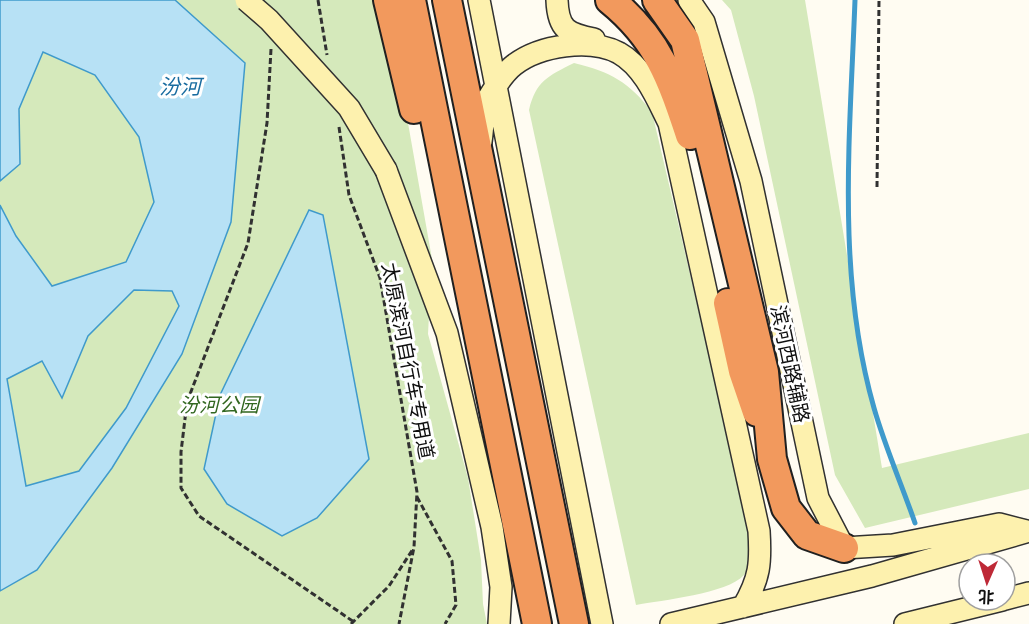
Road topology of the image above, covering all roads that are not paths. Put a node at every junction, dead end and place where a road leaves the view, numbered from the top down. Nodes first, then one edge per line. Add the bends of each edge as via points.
1 (246, 0) edge
2 (388, 0) edge
3 (411, 0) edge
4 (447, 0) edge
5 (479, 0) edge
6 (557, 0) edge
7 (610, 0) edge
8 (657, 0) edge
9 (689, 0) edge
10 (620, 54) junction
11 (497, 86) junction
12 (479, 157) junction
13 (450, 198) junction
14 (772, 459) junction
15 (1028, 531) edge
16 (844, 548) junction
17 (743, 607) junction
18 (957, 611) edge
19 (499, 624) edge
20 (537, 624) edge
21 (574, 624) edge
22 (602, 624) edge
23 (671, 624) edge
24 (905, 624) edge

1 - 19 main road, bridge via 349,108 386,170 447,333 492,527 501,587
2 - 13 highway via 422,142
3 - 13 highway
4 - 12 highway
5 - 11 main road
6 - 10 main road via 563,27 575,36 606,41
7 - 14 highway via 626,13 662,59 692,141 743,371
8 - 14 highway via 685,40 764,372
9 - 16 main road, 滨河西路辅路 via 704,22 751,182 818,498
10 - 11 main road via 591,43 550,48 514,65
10 - 17 main road via 648,82 669,123 724,363 759,531 756,585
11 - 12 main road via 488,99
11 - 22 main road
12 - 21 highway
13 - 20 highway
14 - 16 highway via 786,508 807,535
15 - 16 main road via 999,524 893,545
15 - 17 main road via 872,576
17 - 23 main road
18 - 24 main road

